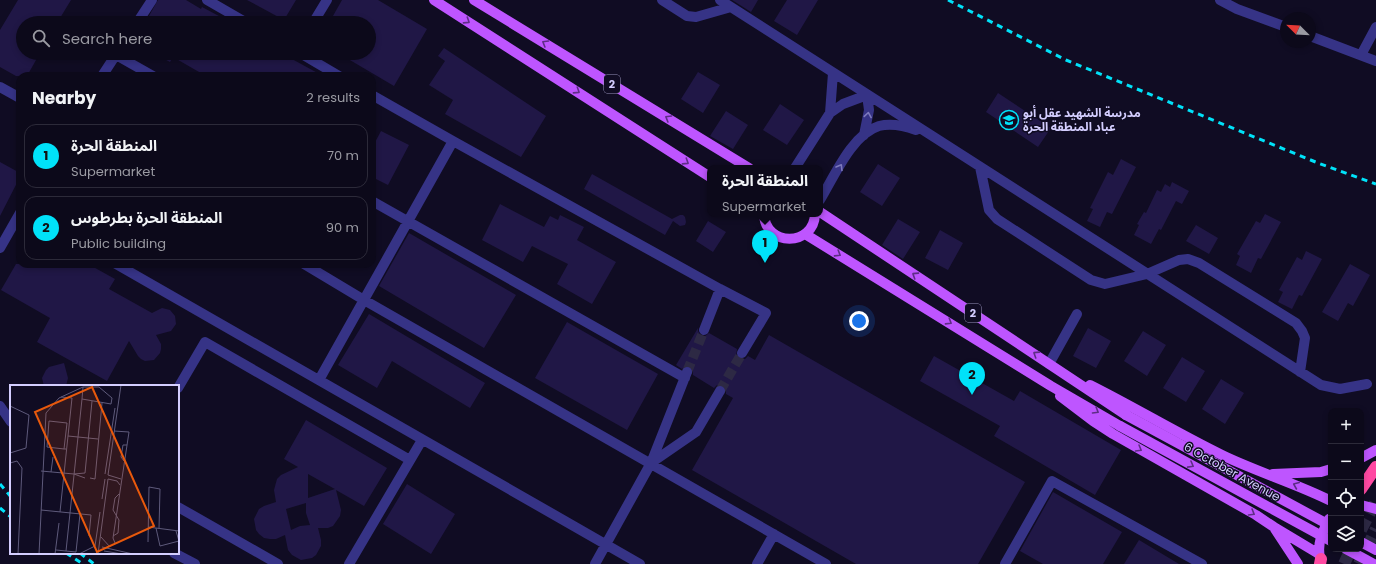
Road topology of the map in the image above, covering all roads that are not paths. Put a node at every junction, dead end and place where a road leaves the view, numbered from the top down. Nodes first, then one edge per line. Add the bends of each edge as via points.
1 (152, 0) edge
2 (208, 0) edge
3 (327, 0) edge
4 (434, 0) edge
5 (474, 0) edge
6 (662, 0) edge
7 (720, 0) edge
8 (1220, 0) edge
9 (731, 7) junction
10 (142, 16) edge
11 (235, 16) edge
12 (317, 16) edge
13 (1280, 25) edge
14 (1376, 27) edge
15 (1316, 38) edge
16 (1361, 55) junction
17 (113, 60) edge
18 (127, 60) edge
19 (312, 60) edge
20 (1376, 61) edge
21 (105, 72) edge
22 (146, 72) edge
23 (333, 72) edge
24 (833, 72) junction
25 (0, 87) edge
26 (867, 94) junction
27 (16, 96) edge
28 (376, 97) edge
29 (830, 113) junction
30 (928, 134) junction
31 (864, 135) junction
32 (452, 141) junction
33 (744, 165) edge
34 (797, 165) edge
35 (980, 167) junction
36 (707, 175) edge
37 (823, 195) edge
38 (376, 203) edge
39 (823, 214) edge
40 (764, 217) edge
41 (815, 217) edge
42 (16, 220) edge
43 (408, 222) junction
44 (805, 234) junction
45 (0, 248) edge
46 (123, 268) edge
47 (311, 268) edge
48 (1147, 274) junction
49 (720, 289) junction
50 (364, 300) junction
51 (1077, 314) dead end
52 (704, 330) tunnel mouth
53 (742, 353) tunnel mouth
54 (1049, 364) junction
55 (1060, 372) junction
56 (1300, 372) junction
57 (319, 380) junction
58 (1367, 384) dead end
59 (179, 386) edge
60 (1051, 386) junction
61 (720, 391) tunnel mouth
62 (0, 406) edge
63 (10, 421) edge
64 (422, 440) junction
65 (1376, 450) edge
66 (1364, 456) edge
67 (410, 460) junction
68 (651, 463) junction
69 (1376, 467) edge
70 (1328, 470) edge
71 (1270, 474) junction
72 (1364, 485) edge
73 (1328, 500) edge
74 (1364, 506) edge
75 (179, 508) edge
76 (1376, 509) edge
77 (1328, 521) edge
78 (1328, 524) edge
79 (1274, 527) junction
80 (774, 534) junction
81 (1328, 539) edge
82 (1364, 544) edge
83 (606, 545) junction
84 (1376, 550) edge
85 (1352, 552) edge
86 (176, 554) edge
87 (1321, 560) edge
88 (195, 564) edge
89 (278, 564) edge
90 (349, 564) edge
91 (596, 564) edge
92 (640, 564) edge
93 (757, 564) edge
94 (826, 564) edge
95 (1005, 564) edge
96 (1202, 564) edge
97 (1298, 564) edge
98 (1374, 564) edge

1 - 10 street
2 - 11 street
3 - 12 street
4 -> 36 main road
33 -> 5 main road, 2
6 - 9 street via 687,16 696,17
7 - 9 street
8 - 13 street
9 - 24 street
14 - 16 street
15 - 16 street
16 - 20 street
17 - 21 street
18 - 22 street
19 - 23 street
24 - 26 street
24 - 29 street
25 - 27 street
26 - 29 street via 843,104
26 - 30 street
31 -> 26 street via 869,110
28 - 32 street
29 - 34 street
30 - 31 street via 894,125 879,126
30 - 35 street
37 -> 31 street via 850,149
32 - 43 street
32 - 49 street
35 - 48 street
35 - 48 street via 989,210 997,219 1091,280 1105,284
38 - 43 street
54 -> 39 main road, 2
40 - 44 main road via 767,226 780,238 797,238
41 - 44 main road
42 - 45 street
43 - 50 street
43 - 68 street via 686,375
44 -> 60 main road
46 - 57 street
47 - 50 street
48 - 56 street
48 - 56 street via 1179,260 1188,259 1199,263 1296,323 1305,338
49 - 52 street
49 - 53 street via 766,313
50 - 57 street
50 - 68 street
51 - 54 street
54 - 55 main road, 2
55 - 71 main road via 1133,407 1222,455
55 - 78 main road, 6 October Avenue / 2, bridge via 1126,415
56 - 58 street via 1321,386 1340,390
57 - 64 street
59 - 67 street via 205,342
60 -> 79 main road via 1062,398 1113,434
60 -> 81 main road, 6 October Avenue, bridge
61 - 68 street via 696,432
62 - 63 street
64 - 67 street
64 - 83 street
65 - 66 main road
67 - 90 street
68 - 80 street
68 - 83 street
69 - 72 highway
70 - 71 main road
73 -> 71 main road
74 - 76 main road
75 - 89 street
77 - 87 main road via 1320,535
79 - 87 main road
79 - 97 main road
80 - 93 street
80 - 94 street
82 - 84 main road, bridge
83 - 91 street
83 - 92 street
85 - 98 main road, bridge
86 - 88 street
95 - 96 street via 1052,481

